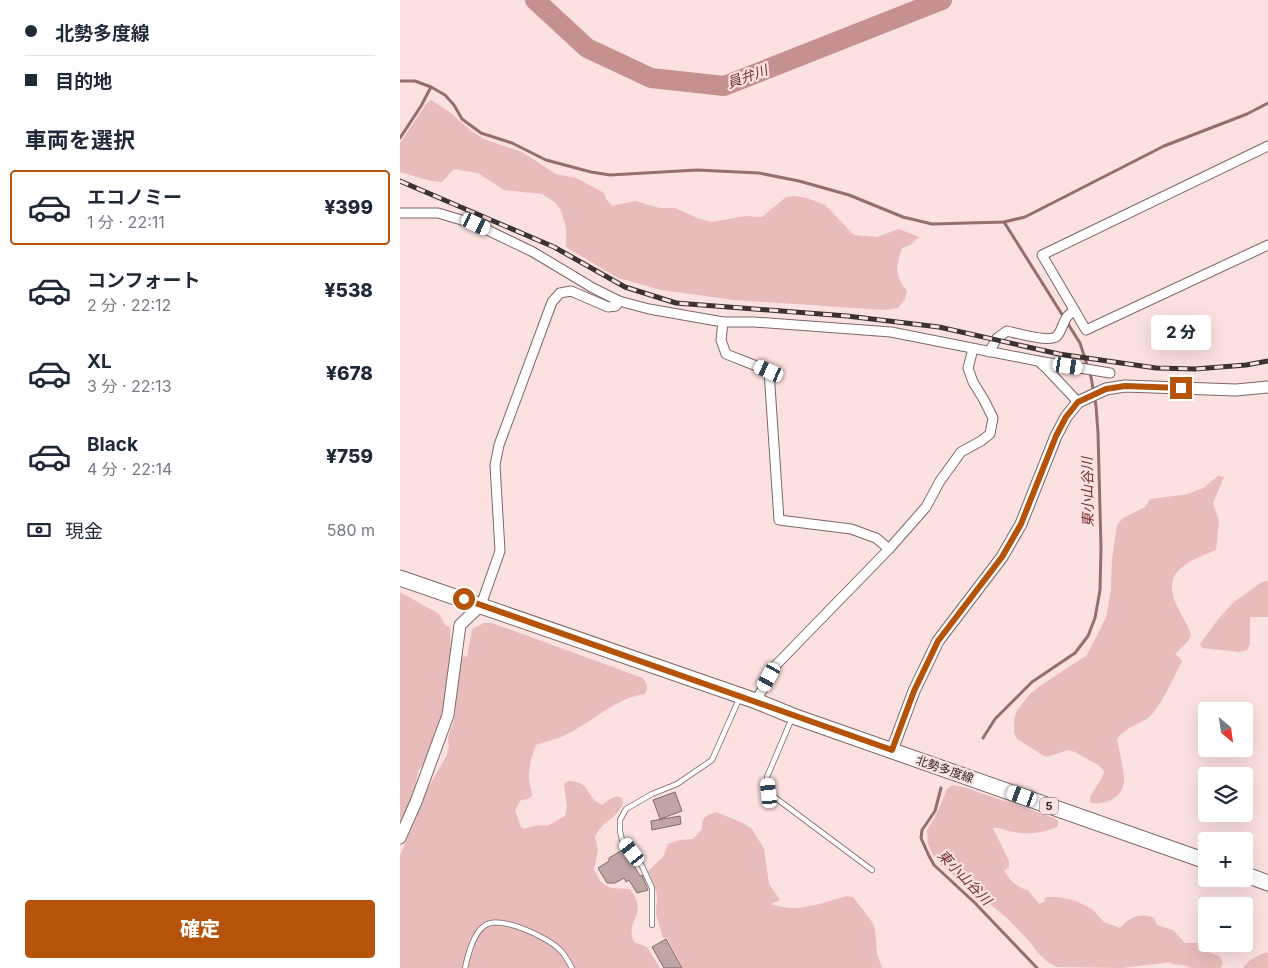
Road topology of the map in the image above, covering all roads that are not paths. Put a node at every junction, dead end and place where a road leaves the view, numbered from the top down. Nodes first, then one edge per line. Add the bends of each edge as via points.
1 (1268, 146) edge
2 (400, 213) edge
3 (1268, 245) edge
4 (620, 301) junction
5 (1073, 311) junction
6 (723, 322) junction
7 (973, 349) junction
8 (989, 352) junction
9 (1038, 361) junction
10 (1110, 373) dead end
11 (1268, 387) edge
12 (1083, 400) junction
13 (889, 549) junction
14 (400, 578) edge
15 (481, 605) junction
16 (740, 696) junction
17 (756, 702) junction
18 (793, 716) junction
19 (892, 750) junction
20 (400, 838) edge
21 (1198, 858) edge
22 (872, 870) dead end
23 (1253, 877) edge
24 (1268, 883) edge
25 (652, 925) dead end
26 (465, 968) edge
27 (572, 968) edge

1 - 5 street via 1042,255
2 - 4 street via 438,213 476,224
3 - 5 street via 1086,330
4 - 6 street
4 - 15 street via 616,306 608,307 571,291 560,293 552,302 499,445 495,465 500,551
5 - 8 street via 1061,325 1057,336 1031,337 1007,331 997,338
6 - 7 street via 891,332
6 - 13 street via 721,340 726,354 769,371 780,520 851,529 876,538
7 - 8 street
7 - 13 street via 968,368 993,418 990,434 961,452 926,507
8 - 9 street
9 - 10 street
9 - 12 street
11 - 12 street via 1236,390 1125,386 1106,389
12 - 19 street via 1066,417 1056,436 1021,524 1002,557 938,641 914,691
13 - 17 street via 776,665
14 - 15 main road, 北勢多度線 / 5
15 - 16 main road, 北勢多度線 / 5
15 - 20 street via 460,625 448,715
16 - 17 main road, 北勢多度線 / 5
16 - 25 lane via 712,760 677,784 626,809 620,820 622,840 642,866 652,888
17 - 18 main road, 北勢多度線 / 5
18 - 19 main road, 北勢多度線 / 5
18 - 22 lane via 767,777 769,793
19 - 21 main road, 北勢多度線 / 5
23 - 24 main road
26 - 27 lane via 478,932 491,922 498,922 552,943 561,950

